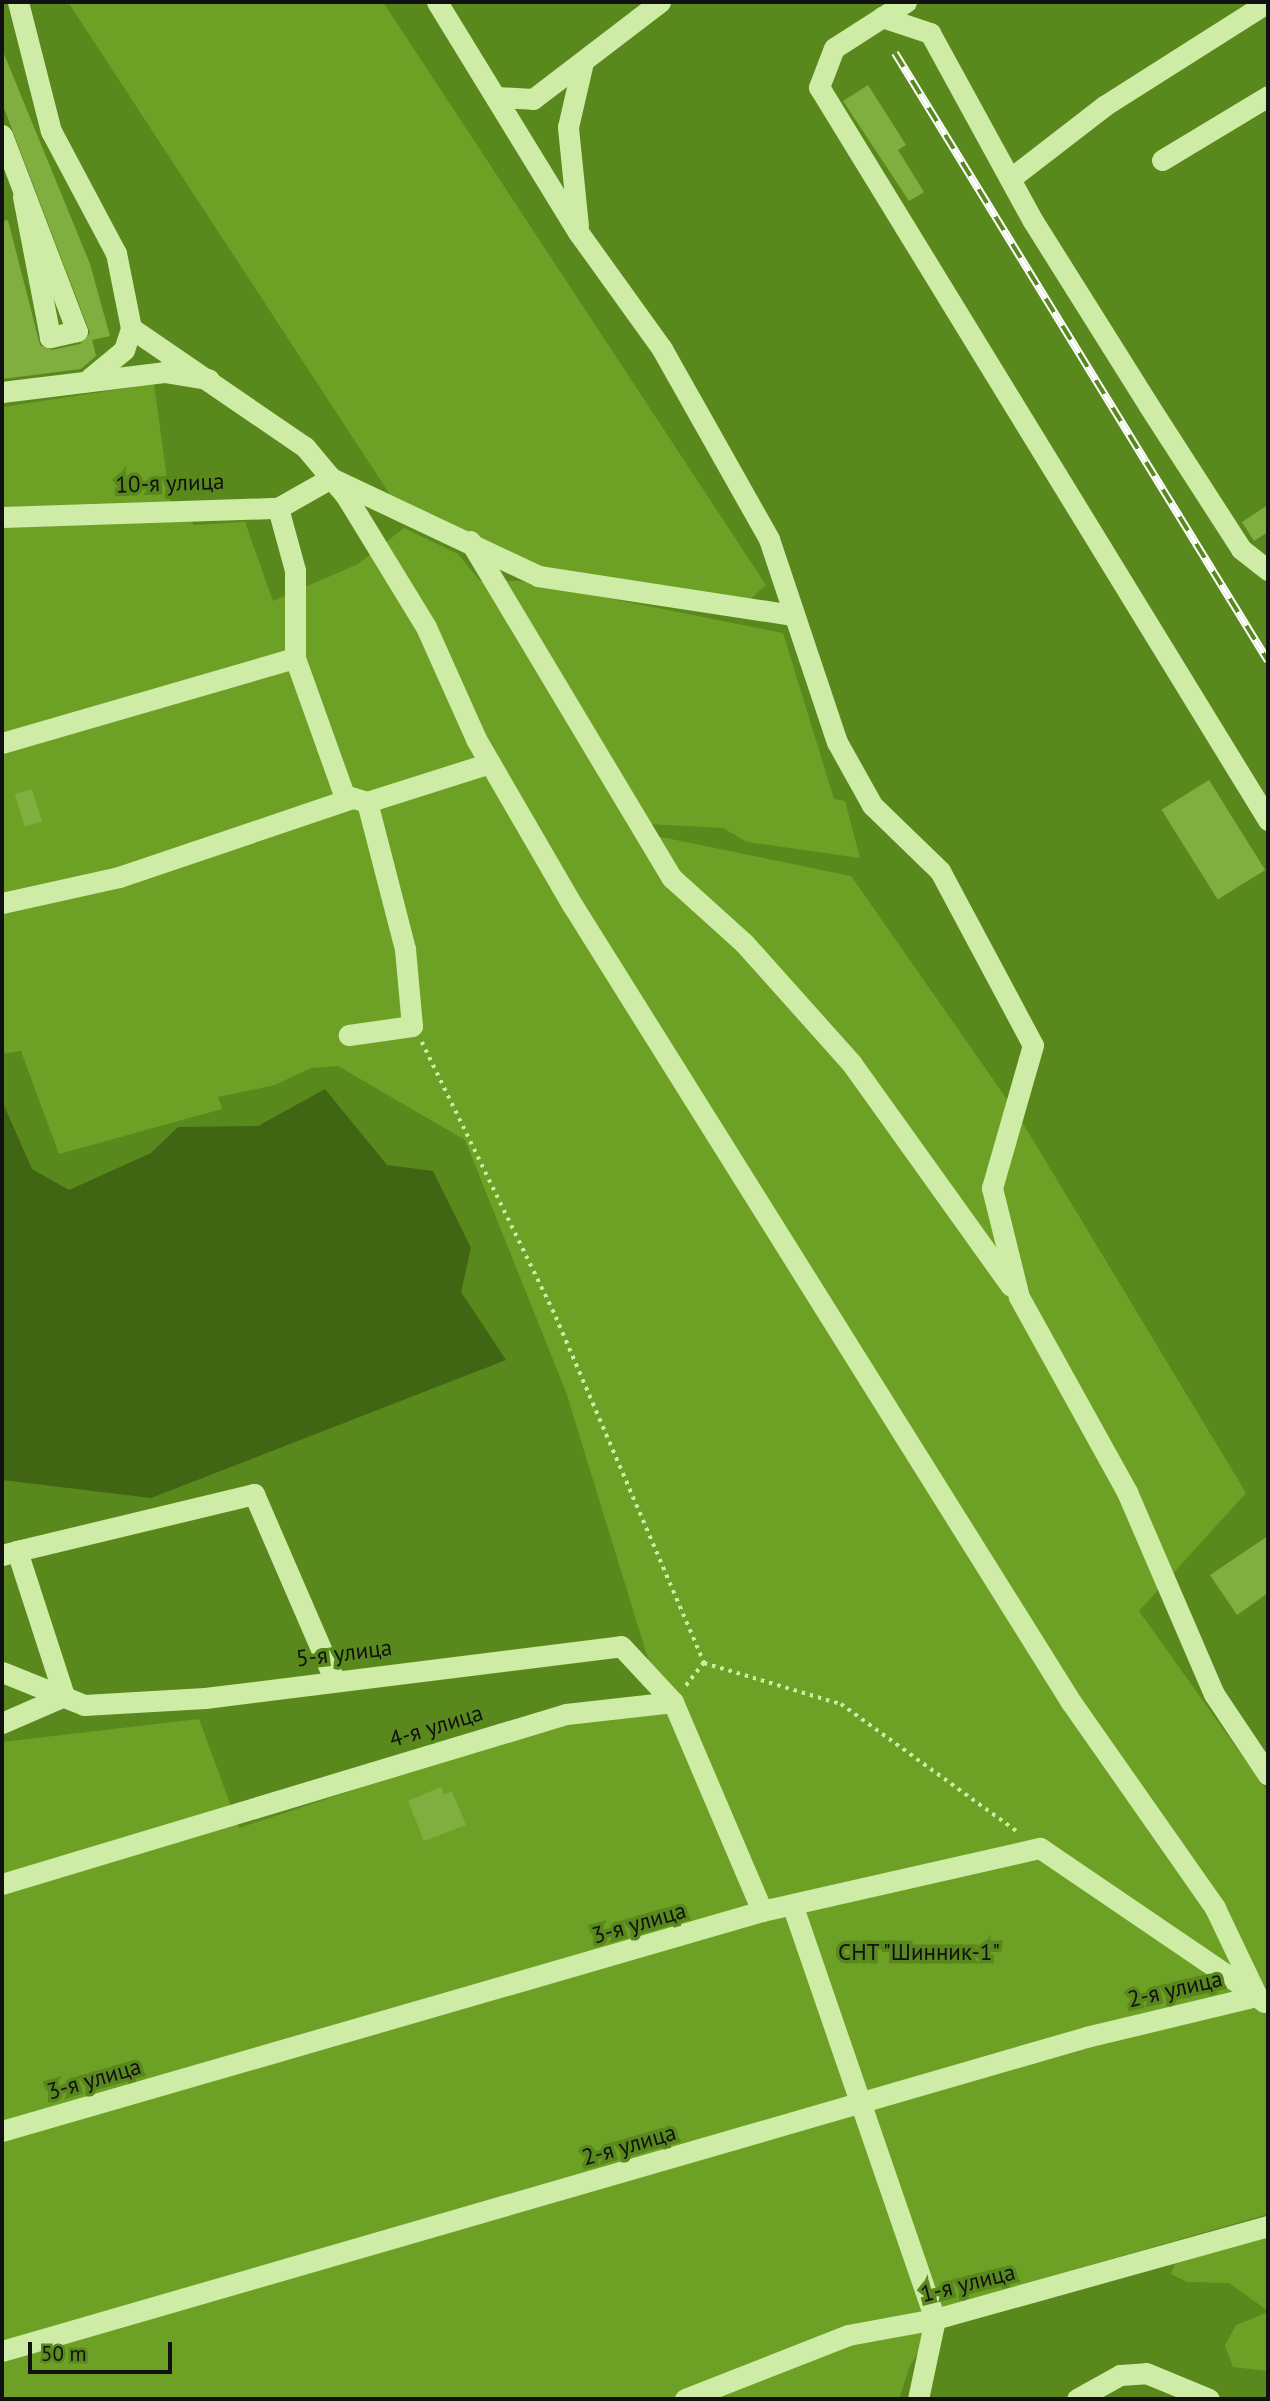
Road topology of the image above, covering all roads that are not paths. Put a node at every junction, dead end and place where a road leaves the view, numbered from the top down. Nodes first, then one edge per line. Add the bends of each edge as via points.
1 (18, 2) edge
2 (437, 2) edge
3 (660, 2) edge
4 (906, 2) edge
5 (1268, 2) edge
6 (882, 17) junction
7 (584, 61) junction
8 (1268, 96) edge
9 (497, 97) junction
10 (2, 135) edge
11 (1162, 159) dead end
12 (1011, 178) junction
13 (23, 197) junction
14 (2, 202) edge
15 (578, 232) junction
16 (131, 328) junction
17 (86, 380) junction
18 (211, 380) junction
19 (2, 392) edge
20 (331, 478) junction
21 (278, 508) junction
22 (2, 517) edge
23 (470, 541) junction
24 (1268, 569) edge
25 (793, 615) junction
26 (295, 658) junction
27 (2, 743) edge
28 (490, 763) junction
29 (360, 800) junction
30 (1268, 820) edge
31 (2, 903) edge
32 (349, 1035) dead end
33 (1018, 1297) junction
34 (9, 1553) edge
35 (2, 1672) edge
36 (335, 1681) junction
37 (64, 1696) junction
38 (673, 1702) junction
39 (2, 1723) edge
40 (1268, 1775) edge
41 (2, 1884) edge
42 (793, 1907) junction
43 (762, 1912) junction
44 (1263, 2000) edge
45 (858, 2105) junction
46 (2, 2132) edge
47 (1268, 2226) edge
48 (935, 2319) junction
49 (2, 2351) edge
50 (685, 2399) edge
51 (918, 2399) edge
52 (1077, 2399) edge
53 (1209, 2399) edge

1 - 16 street via 51,131 116,253
2 - 9 street
3 - 7 street
4 - 6 street
5 - 12 street via 1104,106
6 - 12 street via 930,33
6 - 30 street via 834,48 819,87
7 - 9 street via 533,99
7 - 15 street via 568,127
8 - 11 street
9 - 15 street
10 - 13 street
12 - 24 street via 1241,549
13 - 13 street via 50,337 77,331 57,282
13 - 14 street
15 - 25 street via 662,349 769,539
16 - 17 street via 111,366
16 - 18 street
17 - 18 street via 164,372
17 - 19 street
18 - 20 street via 305,447
20 - 21 street, 10-я улица
20 - 23 street
20 - 28 street via 426,627
21 - 22 street, 10-я улица
21 - 26 street via 295,570
23 - 25 street via 538,576
23 - 33 street via 672,878 744,943 852,1064
25 - 33 street via 836,742 872,805 940,871 1033,1045 992,1188
26 - 27 street
26 - 29 street via 344,795
28 - 29 street
28 - 44 street via 1071,1702 1215,1908
29 - 31 street via 119,877
29 - 32 street via 405,949 412,1026
33 - 40 street via 1127,1492 1214,1694
34 - 36 street via 254,1494
34 - 37 street
35 - 37 street, 5-я улица
36 - 37 street, 5-я улица via 205,1698 84,1705
36 - 38 street, 5-я улица via 621,1646
37 - 39 street
38 - 41 street, 4-я улица via 566,1714
38 - 43 street
42 - 43 street, 3-я улица
42 - 44 street, 3-я улица via 861,1886 1041,1848
42 - 45 street
43 - 46 street, 3-я улица
44 - 45 street, 2-я улица via 1086,2037
45 - 48 street
45 - 49 street, 2-я улица
47 - 48 street, 1-я улица
48 - 50 street, 1-я улица via 848,2335
48 - 51 street
52 - 53 street via 1120,2375 1146,2373

